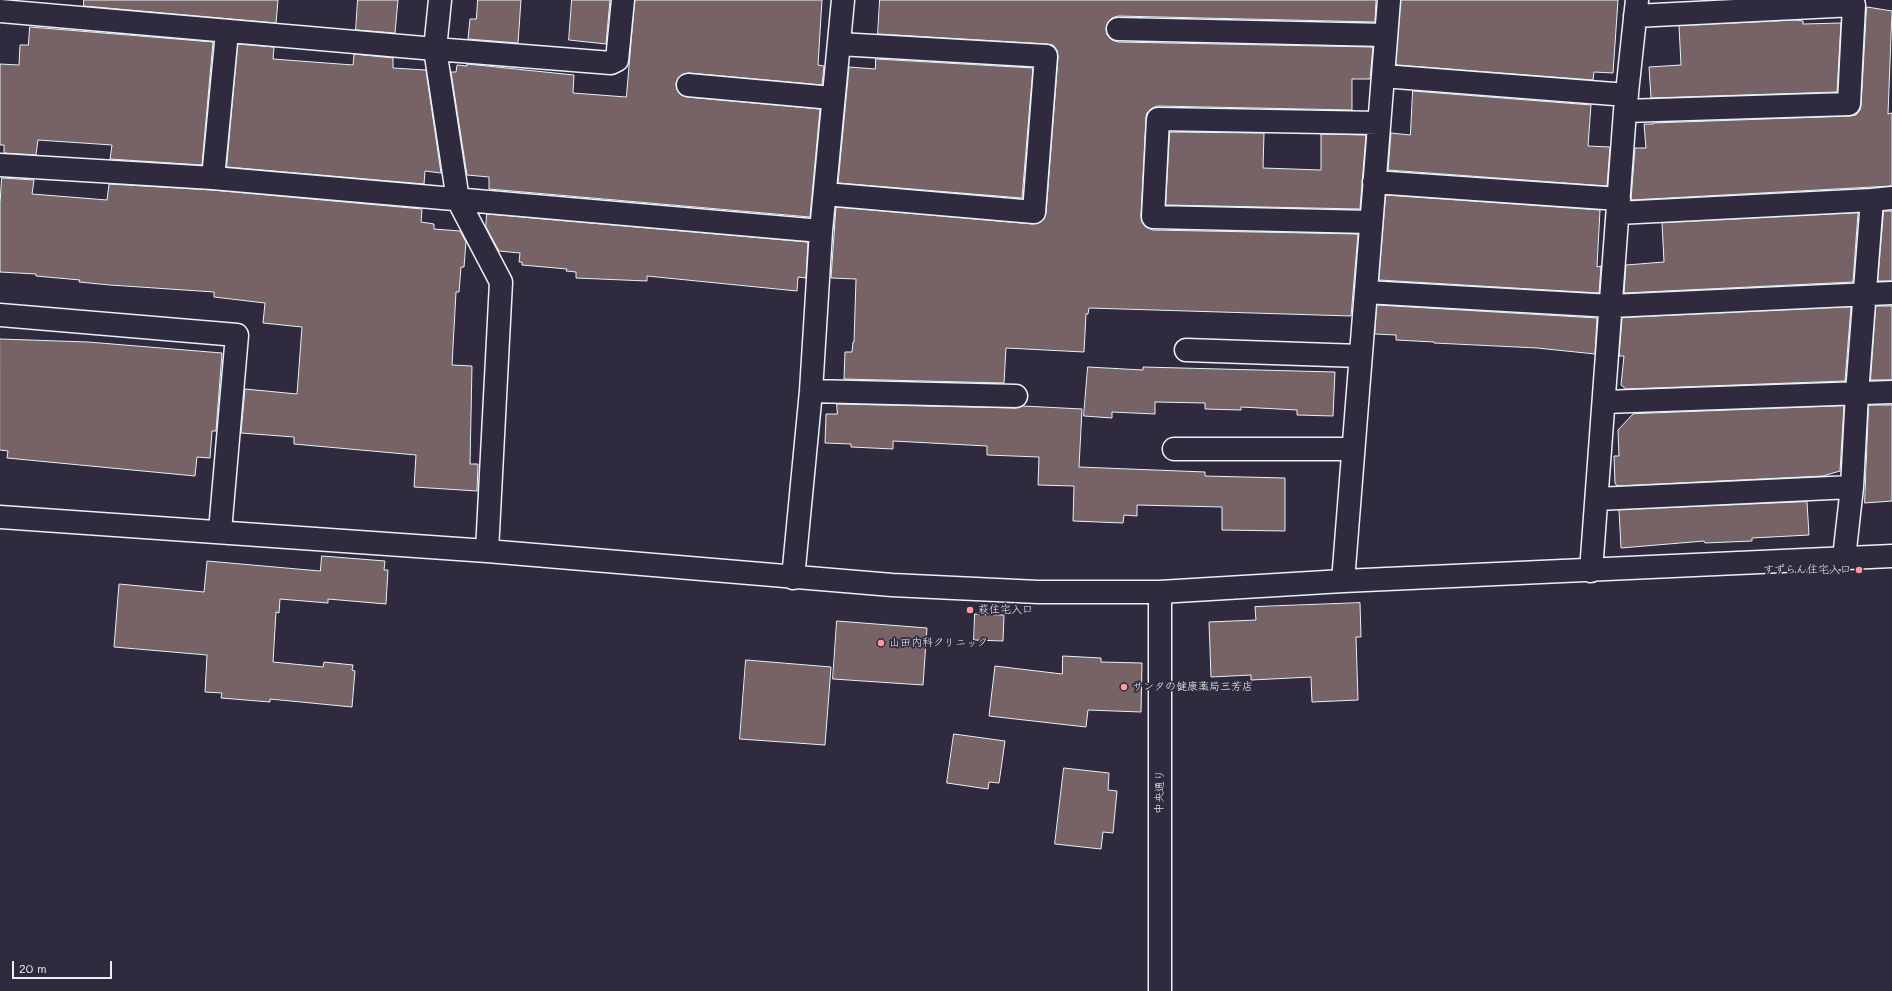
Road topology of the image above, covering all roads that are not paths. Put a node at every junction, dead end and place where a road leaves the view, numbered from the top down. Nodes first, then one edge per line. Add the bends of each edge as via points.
1 (5, 0) edge
2 (440, 0) edge
3 (623, 0) edge
4 (843, 0) edge
5 (1389, 0) edge
6 (1636, 8) edge
7 (0, 10) edge
8 (1118, 29) dead end
9 (227, 32) junction
10 (1386, 35) junction
11 (838, 44) junction
12 (435, 50) junction
13 (1383, 76) junction
14 (688, 85) dead end
15 (832, 98) junction
16 (1626, 103) junction
17 (1379, 123) junction
18 (0, 165) edge
19 (212, 178) junction
20 (1374, 182) junction
21 (825, 194) junction
22 (1882, 199) edge
23 (458, 200) junction
24 (1618, 206) junction
25 (1371, 222) junction
26 (821, 231) junction
27 (1366, 292) junction
28 (1892, 293) edge
29 (1864, 294) junction
30 (1611, 306) junction
31 (0, 315) edge
32 (1186, 350) dead end
33 (1360, 356) junction
34 (811, 391) junction
35 (1892, 392) edge
36 (1857, 393) junction
37 (1016, 396) dead end
38 (1604, 402) junction
39 (1174, 449) dead end
40 (1353, 449) junction
41 (1852, 488) junction
42 (1597, 499) junction
43 (0, 517) edge
44 (220, 531) junction
45 (487, 550) junction
46 (1892, 556) edge
47 (1844, 558) junction
48 (1591, 571) junction
49 (793, 578) junction
50 (1343, 581) junction
51 (1160, 592) junction
52 (1160, 991) edge

1 - 7 street
2 - 12 street
3 - 12 street via 617,60 611,63
4 - 11 street
5 - 10 street
6 - 16 street
6 - 16 street via 1854,6 1849,104
7 - 9 street
8 - 10 street
9 - 12 street
9 - 19 street
10 - 13 street
11 - 15 street
11 - 21 street via 1046,56 1034,212
12 - 23 street
13 - 16 street
13 - 17 street
14 - 15 street
15 - 21 street
16 - 24 street
17 - 20 street
17 - 25 street via 1158,119 1153,217
18 - 19 street
19 - 23 street
20 - 24 street
20 - 25 street
21 - 26 street
22 - 24 street
22 - 29 street
23 - 26 street
23 - 45 street via 501,282
24 - 30 street
25 - 27 street
26 - 34 street
27 - 30 street
27 - 33 street
28 - 29 street
29 - 30 street
29 - 36 street
30 - 38 street
31 - 44 street via 237,335
32 - 33 street
33 - 40 street
34 - 37 street
34 - 49 street
35 - 36 street
36 - 38 street
36 - 41 street
38 - 42 street
39 - 40 street
40 - 50 street
41 - 42 street
41 - 47 street
42 - 48 street
43 - 44 street
44 - 45 street
45 - 49 street
46 - 47 street
47 - 48 street
48 - 50 street
49 - 51 street via 1038,592
50 - 51 street
51 - 52 street, 中央通り

